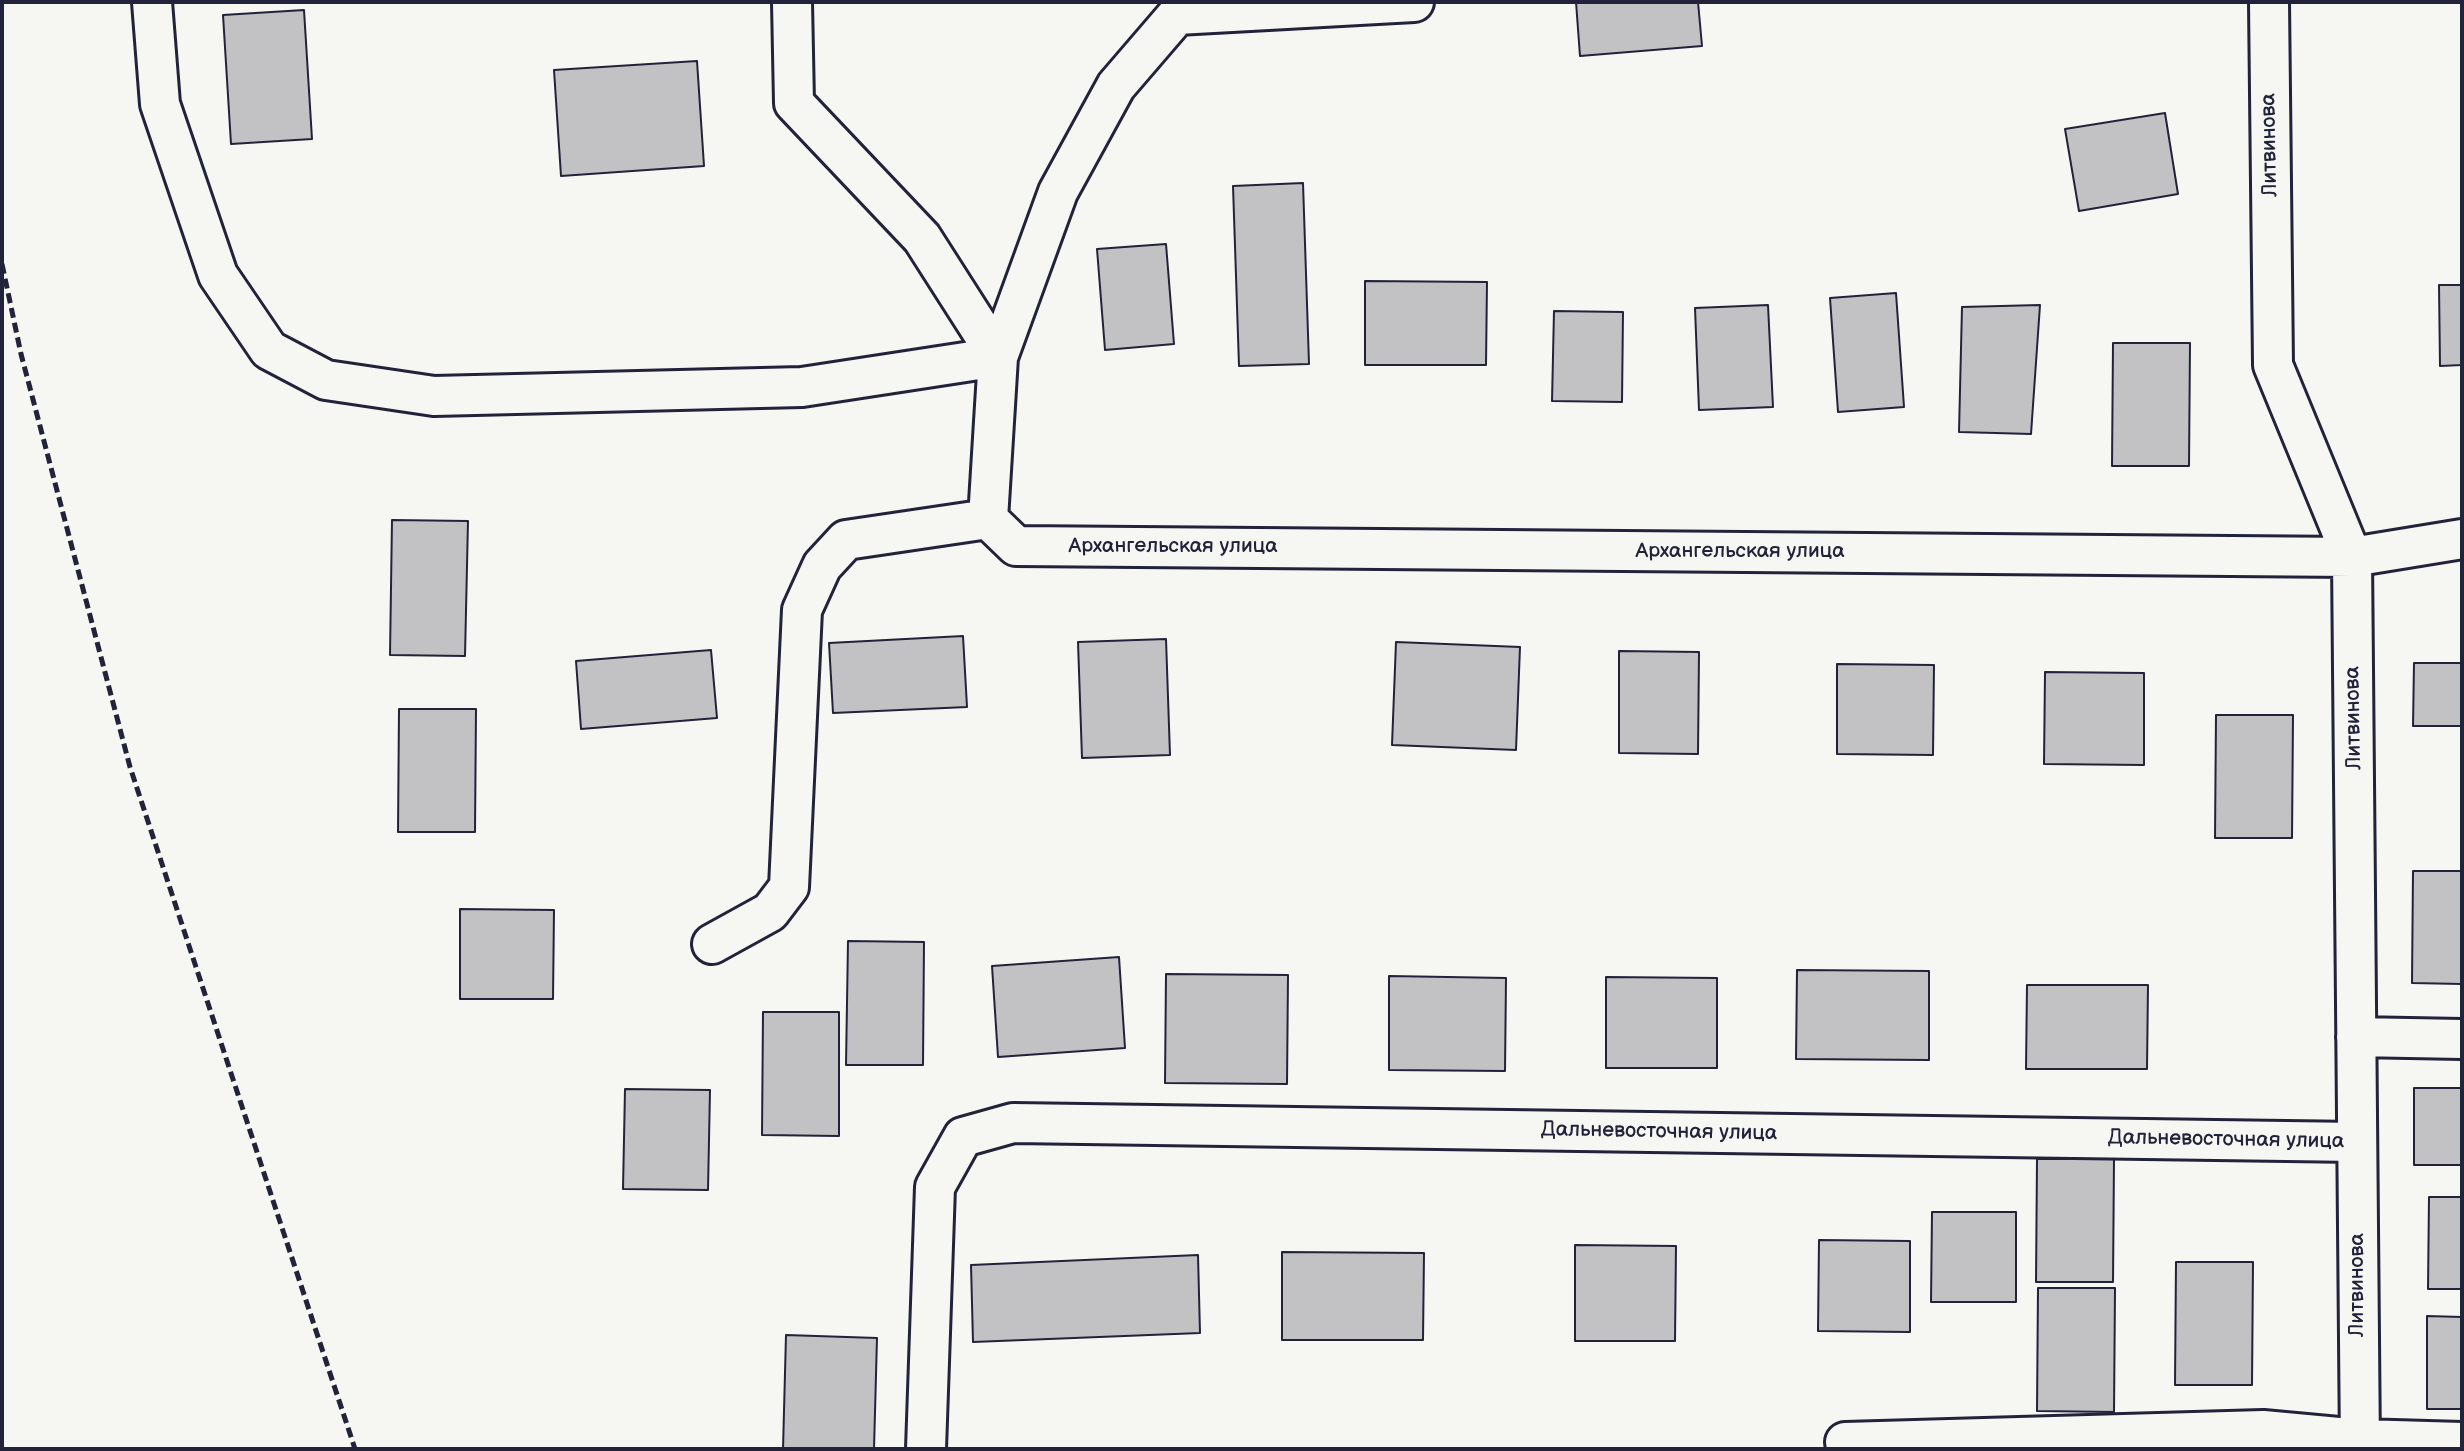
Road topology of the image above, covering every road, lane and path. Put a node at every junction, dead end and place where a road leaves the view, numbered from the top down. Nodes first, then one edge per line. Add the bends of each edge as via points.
1 (152, 2) edge
2 (792, 2) edge
3 (1414, 2) edge
4 (2269, 2) edge
5 (1180, 8) edge
6 (998, 357) junction
7 (988, 519) junction
8 (2462, 539) edge
9 (2352, 556) junction
10 (712, 944) dead end
11 (2356, 1037) junction
12 (2462, 1039) edge
13 (2357, 1142) junction
14 (1845, 1442) dead end
15 (2462, 1442) edge
16 (2360, 1444) edge
17 (926, 1449) edge

1 - 6 street via 160,104 218,275 270,350 326,380 434,396 802,387
2 - 6 street via 794,103 922,238
3 - 5 street
4 - 9 street, Литвинова via 2273,365
5 - 6 street via 1116,86 1058,192
6 - 7 street
7 - 9 street, Архангельская улица via 1016,546
7 - 10 street via 846,540 821,566 802,610 789,887 770,912
8 - 9 street, Архангельская улица
9 - 11 street, Литвинова
11 - 12 street
11 - 13 street, Литвинова
13 - 16 street, Литвинова
13 - 17 street, Дальневосточная улица via 1013,1123 963,1137 935,1187
14 - 16 street via 2263,1430
15 - 16 street

